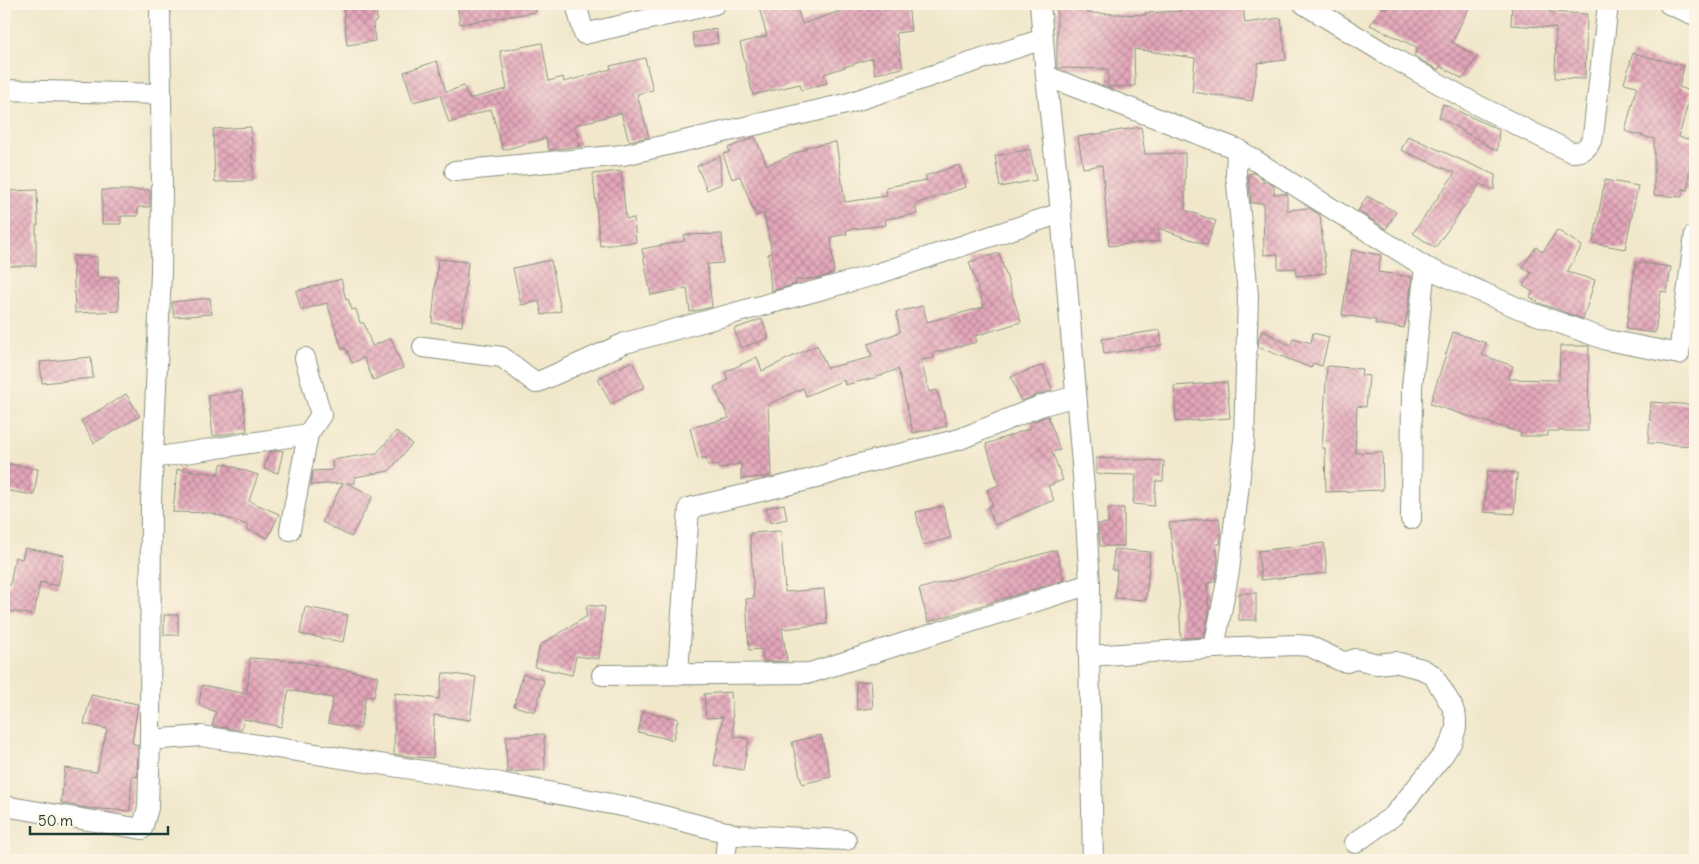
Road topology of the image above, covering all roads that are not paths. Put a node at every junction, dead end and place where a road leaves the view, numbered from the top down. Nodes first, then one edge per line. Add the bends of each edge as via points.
1 (160, 4) edge
2 (576, 4) edge
3 (715, 4) edge
4 (1040, 4) edge
5 (1304, 4) edge
6 (1608, 4) edge
7 (1670, 4) edge
8 (1695, 15) edge
9 (1043, 39) junction
10 (1046, 76) junction
11 (4, 90) edge
12 (161, 94) junction
13 (1237, 149) junction
14 (455, 171) dead end
15 (1061, 213) junction
16 (1695, 234) edge
17 (1425, 267) junction
18 (423, 347) dead end
19 (305, 358) dead end
20 (1076, 396) junction
21 (308, 434) junction
22 (153, 458) junction
23 (1410, 518) dead end
24 (290, 530) dead end
25 (1090, 584) junction
26 (1214, 648) junction
27 (1089, 656) junction
28 (678, 674) junction
29 (602, 675) dead end
30 (150, 740) junction
31 (4, 806) edge
32 (728, 832) junction
33 (846, 840) dead end
34 (1355, 843) dead end
35 (725, 860) edge
36 (1093, 860) edge

1 - 12 street
2 - 3 street via 584,34
4 - 9 street
5 - 6 street via 1479,106 1571,152 1582,152 1589,147 1592,136
7 - 8 street
9 - 10 street
9 - 14 street via 846,104 633,153
10 - 13 street
10 - 15 street
11 - 12 street
12 - 22 street via 161,272
13 - 17 street
13 - 26 street via 1236,174 1248,295 1244,440 1229,571
15 - 18 street via 874,275 625,343 536,383 502,357
15 - 20 street
16 - 17 street via 1679,354 1607,340 1518,308
17 - 23 street via 1412,386
19 - 21 street via 321,415
20 - 25 street
20 - 28 street via 1040,406 960,439 794,484 689,508
21 - 22 street
21 - 24 street
22 - 30 street
25 - 27 street
25 - 28 street via 810,674
26 - 27 street
26 - 34 street via 1309,646 1341,661 1394,662 1422,669 1433,676 1456,718 1452,741 1393,816
27 - 36 street
28 - 29 street
30 - 31 street via 148,808 142,830
30 - 32 street via 201,736 501,783 632,808
32 - 33 street
32 - 35 street

